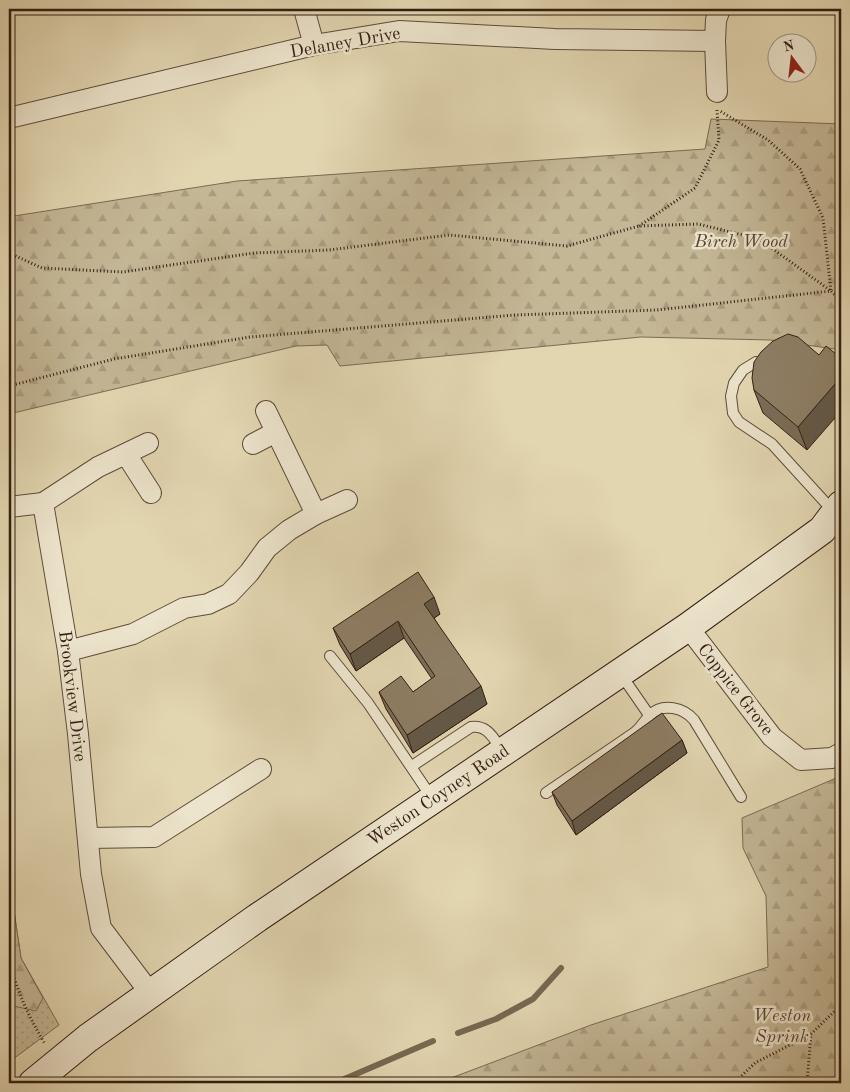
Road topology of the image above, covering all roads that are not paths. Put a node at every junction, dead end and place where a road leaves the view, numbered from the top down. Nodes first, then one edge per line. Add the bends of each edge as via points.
1 (304, 9) edge
2 (720, 9) edge
3 (715, 41) junction
4 (314, 46) junction
5 (717, 92) dead end
6 (9, 118) edge
7 (756, 362) edge
8 (266, 411) dead end
9 (276, 432) junction
10 (148, 443) dead end
11 (253, 444) dead end
12 (126, 454) junction
13 (151, 493) dead end
14 (347, 500) dead end
15 (44, 503) junction
16 (9, 507) edge
17 (838, 509) edge
18 (316, 514) junction
19 (688, 627) junction
20 (68, 651) junction
21 (330, 656) dead end
22 (620, 672) junction
23 (649, 715) junction
24 (502, 751) junction
25 (841, 753) edge
26 (412, 766) junction
27 (261, 770) dead end
28 (546, 794) dead end
29 (741, 797) dead end
30 (433, 798) junction
31 (88, 838) junction
32 (151, 994) junction
33 (33, 1083) edge

1 - 4 street
2 - 3 street
3 - 4 street, Delaney Drive via 554,39 399,31
3 - 5 street
4 - 6 street, Delaney Drive
7 - 17 lane via 743,370 734,383 731,396 738,422 772,444
8 - 9 street
9 - 11 street
9 - 18 street
10 - 12 street
12 - 13 street
12 - 15 street via 98,467
14 - 18 street
15 - 16 street
15 - 20 street, Brookview Drive
17 - 19 street, Weston Coyney Road via 822,530
18 - 20 street via 267,548 229,594 208,604 184,608 133,634
19 - 22 street, Weston Coyney Road
19 - 25 street, Coppice Grove via 772,737 801,760 832,758
20 - 31 street, Brookview Drive
21 - 26 lane
22 - 23 lane
22 - 24 street, Weston Coyney Road
23 - 28 lane via 634,733
23 - 29 lane via 670,708 689,714
24 - 26 lane via 489,731 471,727
24 - 30 street, Weston Coyney Road
26 - 30 lane
27 - 31 street via 154,837
30 - 32 street, Weston Coyney Road
31 - 32 street, Brookview Drive via 101,928
32 - 33 street, Weston Coyney Road via 88,1038

